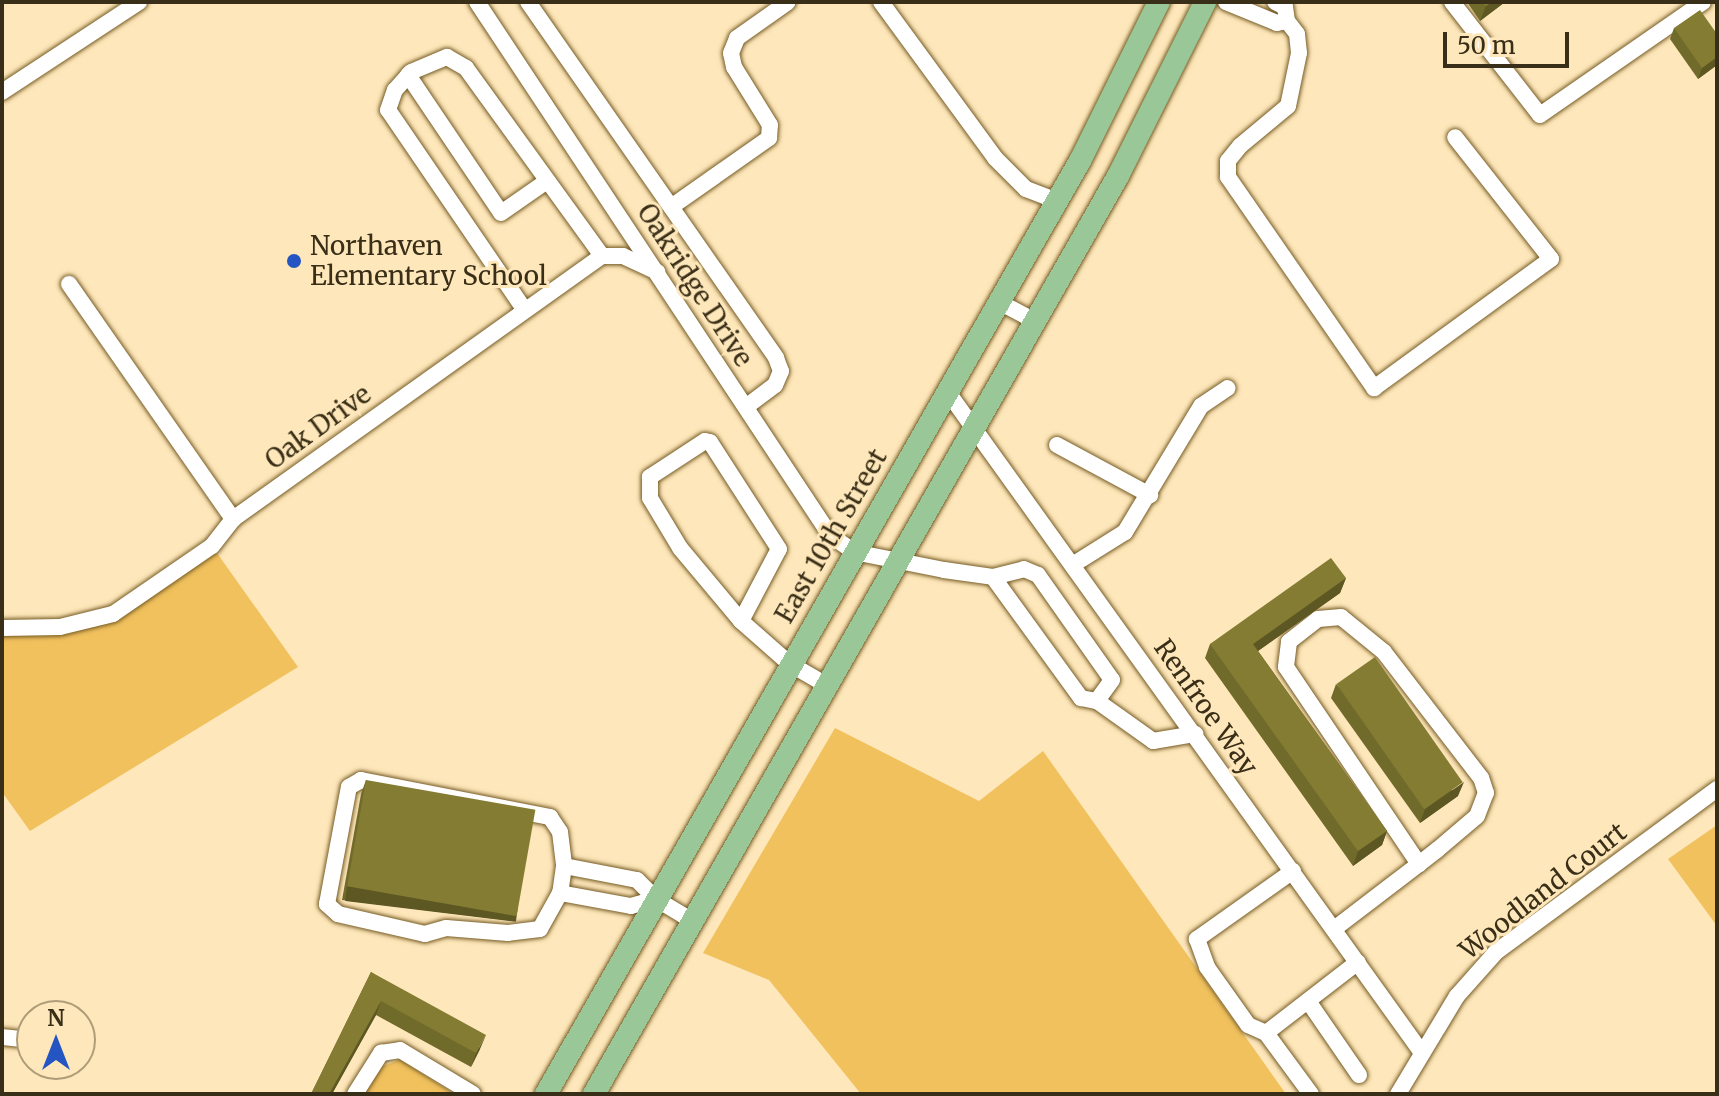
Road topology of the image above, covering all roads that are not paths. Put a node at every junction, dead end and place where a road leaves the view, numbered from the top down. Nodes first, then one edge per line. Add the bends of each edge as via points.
1 (139, 2) edge
2 (477, 2) edge
3 (528, 2) edge
4 (788, 2) edge
5 (881, 2) edge
6 (1159, 2) edge
7 (1205, 2) edge
8 (1226, 2) edge
9 (1275, 2) edge
10 (1452, 2) edge
11 (1703, 2) edge
12 (1287, 21) junction
13 (408, 75) junction
14 (2, 92) edge
15 (1455, 137) dead end
16 (547, 181) junction
17 (1057, 201) junction
18 (671, 207) junction
19 (602, 256) junction
20 (658, 272) junction
21 (69, 284) dead end
22 (999, 302) junction
23 (524, 309) junction
24 (1035, 321) junction
25 (1228, 388) dead end
26 (947, 391) junction
27 (746, 407) junction
28 (976, 425) junction
29 (1057, 445) dead end
30 (1150, 495) junction
31 (233, 519) junction
32 (854, 552) junction
33 (898, 559) junction
34 (1074, 564) junction
35 (993, 577) junction
36 (741, 621) junction
37 (2, 628) edge
38 (790, 664) junction
39 (824, 684) junction
40 (1097, 701) junction
41 (1195, 734) junction
42 (1717, 789) edge
43 (1419, 864) junction
44 (564, 866) junction
45 (1293, 871) junction
46 (560, 893) junction
47 (656, 899) junction
48 (691, 920) junction
49 (1334, 929) junction
50 (1358, 962) junction
51 (1308, 1001) junction
52 (1266, 1033) junction
53 (1422, 1053) junction
54 (1359, 1075) dead end
55 (355, 1094) edge
56 (473, 1094) edge
57 (546, 1094) edge
58 (594, 1094) edge
59 (1311, 1094) edge
60 (1398, 1094) edge

1 - 14 street
2 - 20 street, Oakridge Drive
3 - 18 street
4 - 18 street via 737,38 731,53 734,67 770,125 769,138
5 - 17 street via 995,158 1026,189
6 - 17 main road, East 10th Street
7 - 24 main road via 1131,151
8 - 12 street via 1277,23
9 - 12 street via 1285,7
10 - 11 street via 1540,115
12 - 15 street via 1297,34 1299,53 1288,106 1240,146 1228,161 1228,177 1374,388 1551,259
13 - 16 street via 447,57 466,68
13 - 16 street via 501,213
13 - 23 street via 388,110
16 - 19 street
17 - 22 main road, East 10th Street
18 - 27 street via 781,371 775,385
19 - 20 street via 623,256
19 - 23 street, Oak Drive
20 - 27 street, Oakridge Drive
21 - 31 street
22 - 24 street
22 - 26 main road, East 10th Street
23 - 31 street, Oak Drive
24 - 28 main road
25 - 30 street via 1201,406
26 - 28 street, Renfroe Way
26 - 32 main road, East 10th Street
27 - 32 street, Oakridge Drive via 830,535
28 - 33 main road
28 - 34 street, Renfroe Way
29 - 30 street
30 - 34 street via 1125,532
31 - 37 street, Oak Drive via 212,546 113,614 60,627
32 - 33 street
32 - 38 main road, East 10th Street
33 - 35 street
33 - 39 main road
34 - 41 street, Renfroe Way
35 - 40 street via 1081,698
35 - 40 street via 1024,569 1038,575 1112,680
36 - 36 street via 779,549 705,441 650,477 650,498 680,548
36 - 38 street
38 - 39 street
38 - 47 main road, East 10th Street
39 - 48 main road
40 - 41 street via 1153,741
41 - 45 street, Renfroe Way
42 - 53 street, Woodland Court via 1496,952 1457,996
43 - 43 street via 1477,816 1486,793 1481,778 1384,652 1341,617 1318,619 1289,642 1286,667
43 - 49 street
44 - 46 street
44 - 46 street via 560,832 550,817 361,780 349,787 327,904 338,914 425,934 446,928 524,932 540,929
44 - 47 street via 637,880
45 - 49 street, Renfroe Way
45 - 52 street via 1197,939 1207,967 1248,1025
46 - 47 street via 631,906
47 - 48 street
47 - 57 main road, East 10th Street
48 - 58 main road
49 - 50 street, Renfroe Way
50 - 51 street
50 - 53 street, Renfroe Way
51 - 52 street
51 - 54 street
52 - 59 street
53 - 60 street, Woodland Court
55 - 56 street via 381,1053 400,1050

